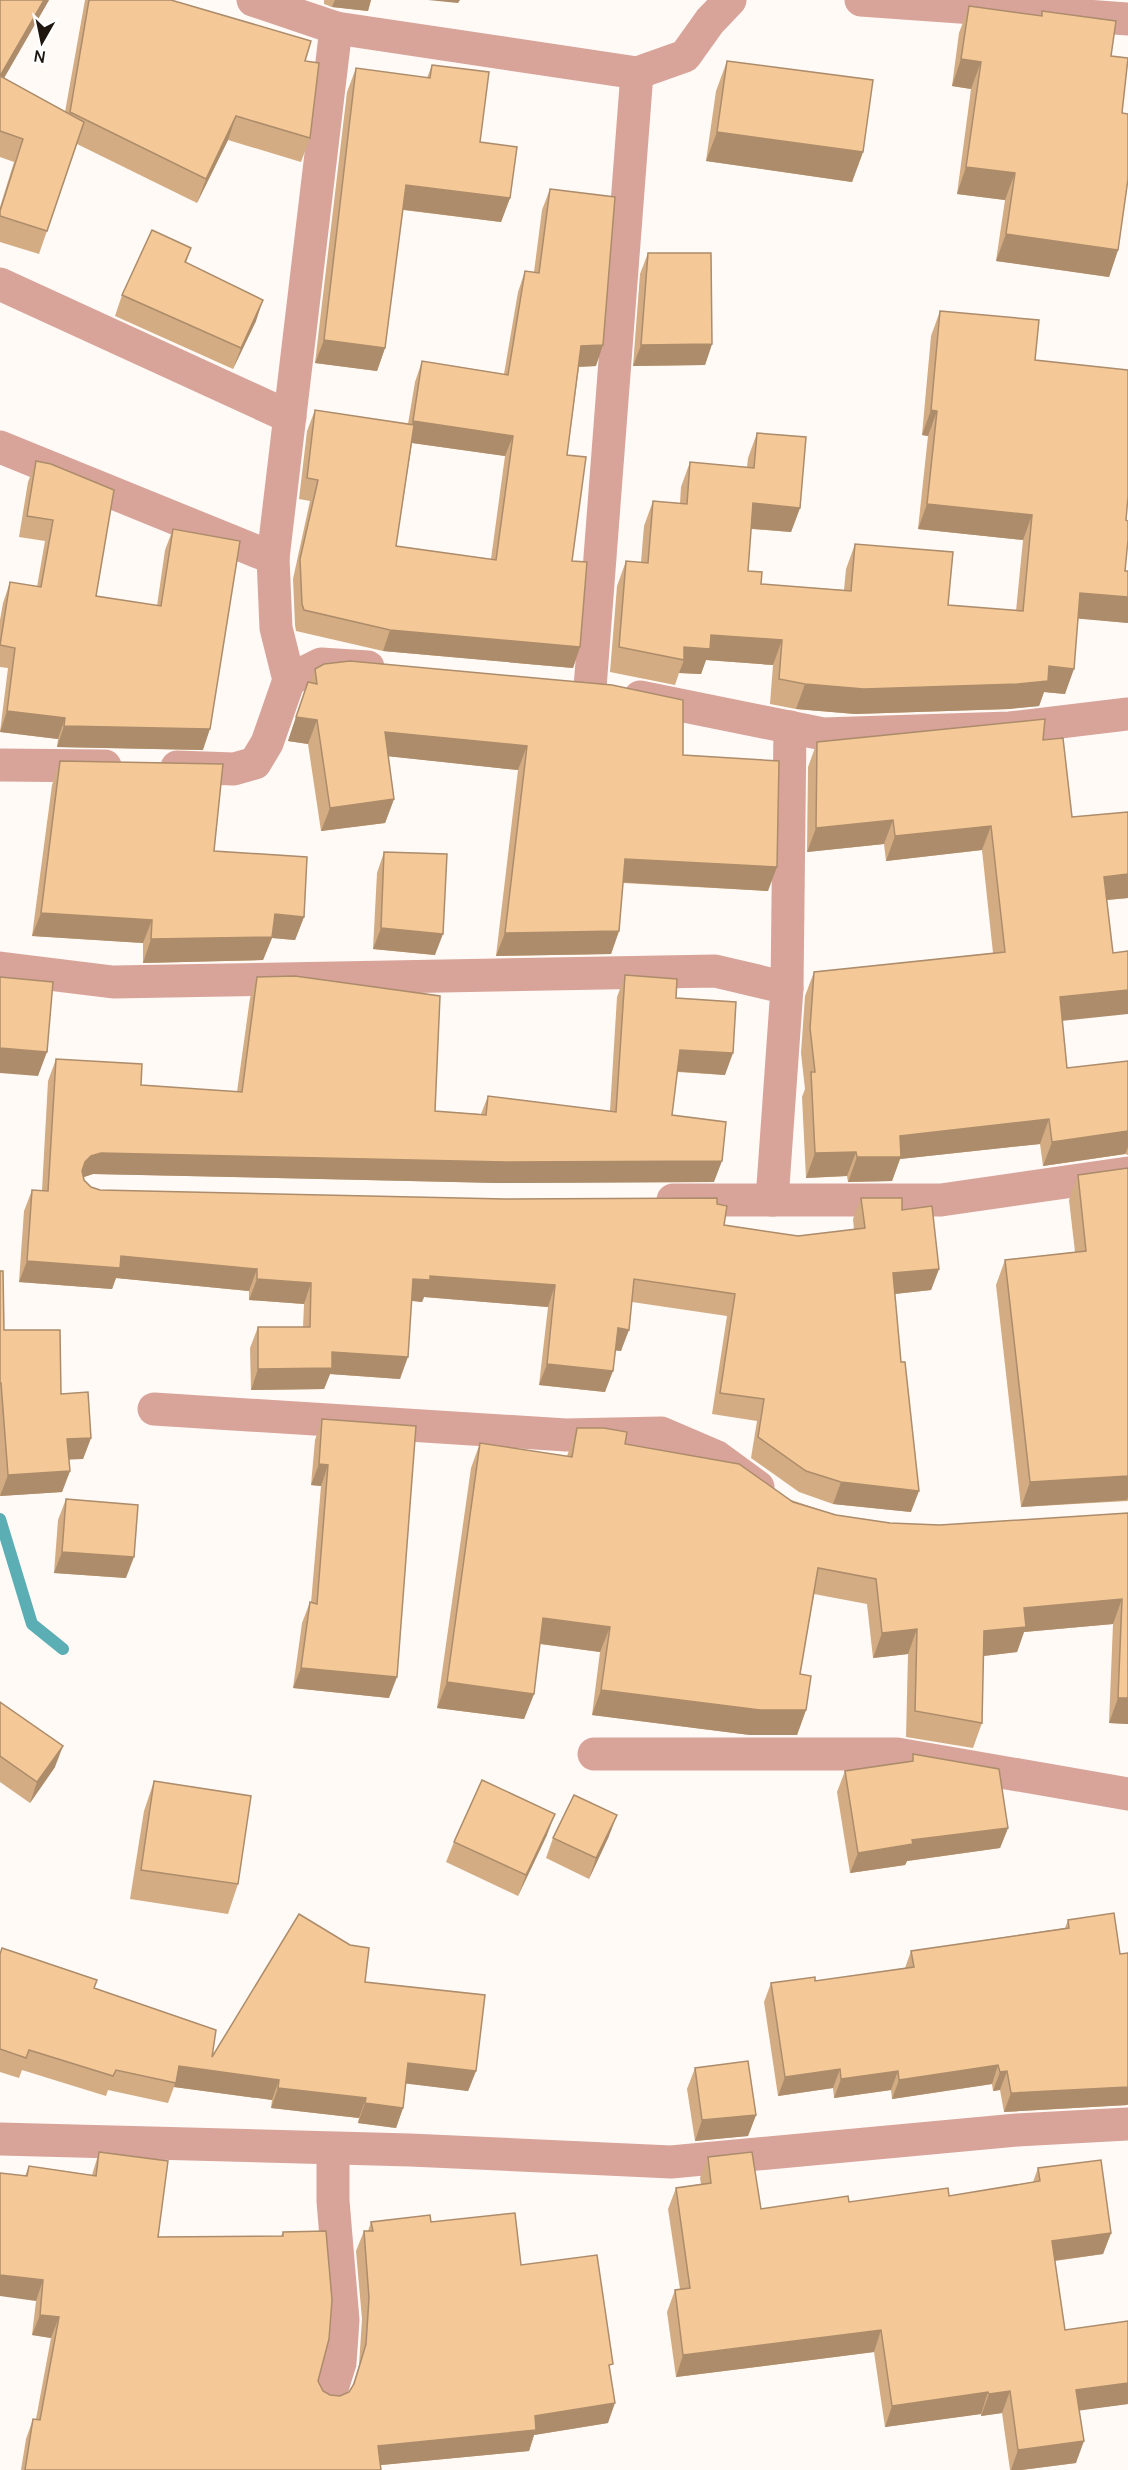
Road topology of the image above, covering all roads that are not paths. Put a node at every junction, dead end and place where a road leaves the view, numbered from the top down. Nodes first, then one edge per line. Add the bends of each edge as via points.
1 (730, 0) edge
2 (861, 0) edge
3 (256, 1) edge
4 (1128, 19) edge
5 (336, 28) junction
6 (637, 73) junction
7 (0, 284) edge
8 (290, 417) junction
9 (0, 447) edge
10 (273, 558) junction
11 (403, 671) edge
12 (289, 680) junction
13 (555, 685) edge
14 (590, 688) junction
15 (1128, 714) edge
16 (790, 727) junction
17 (0, 765) edge
18 (0, 968) edge
19 (787, 988) junction
20 (1128, 1173) edge
21 (640, 1200) edge
22 (772, 1200) junction
23 (154, 1409) dead end
24 (780, 1502) edge
25 (594, 1754) dead end
26 (1128, 1794) edge
27 (1128, 2124) edge
28 (0, 2139) edge
29 (333, 2149) junction
30 (329, 2398) edge

1 - 6 street via 685,56
2 - 4 street
3 - 5 street
5 - 6 street
5 - 8 street
6 - 14 street
7 - 8 street
8 - 10 street
9 - 10 street
10 - 12 street via 276,628
11 - 12 street via 321,664
12 - 17 street via 267,743 255,763 234,769
13 - 14 street
14 - 16 street
15 - 16 street via 1010,728 823,734
16 - 19 street
18 - 19 street via 113,982 715,971
19 - 22 street
20 - 22 street via 941,1200
21 - 22 street
23 - 24 street via 566,1435 661,1433 717,1457
25 - 26 street via 897,1754
27 - 29 street via 1017,2130 670,2162
28 - 29 street
29 - 30 street via 333,2201 343,2320 340,2363

